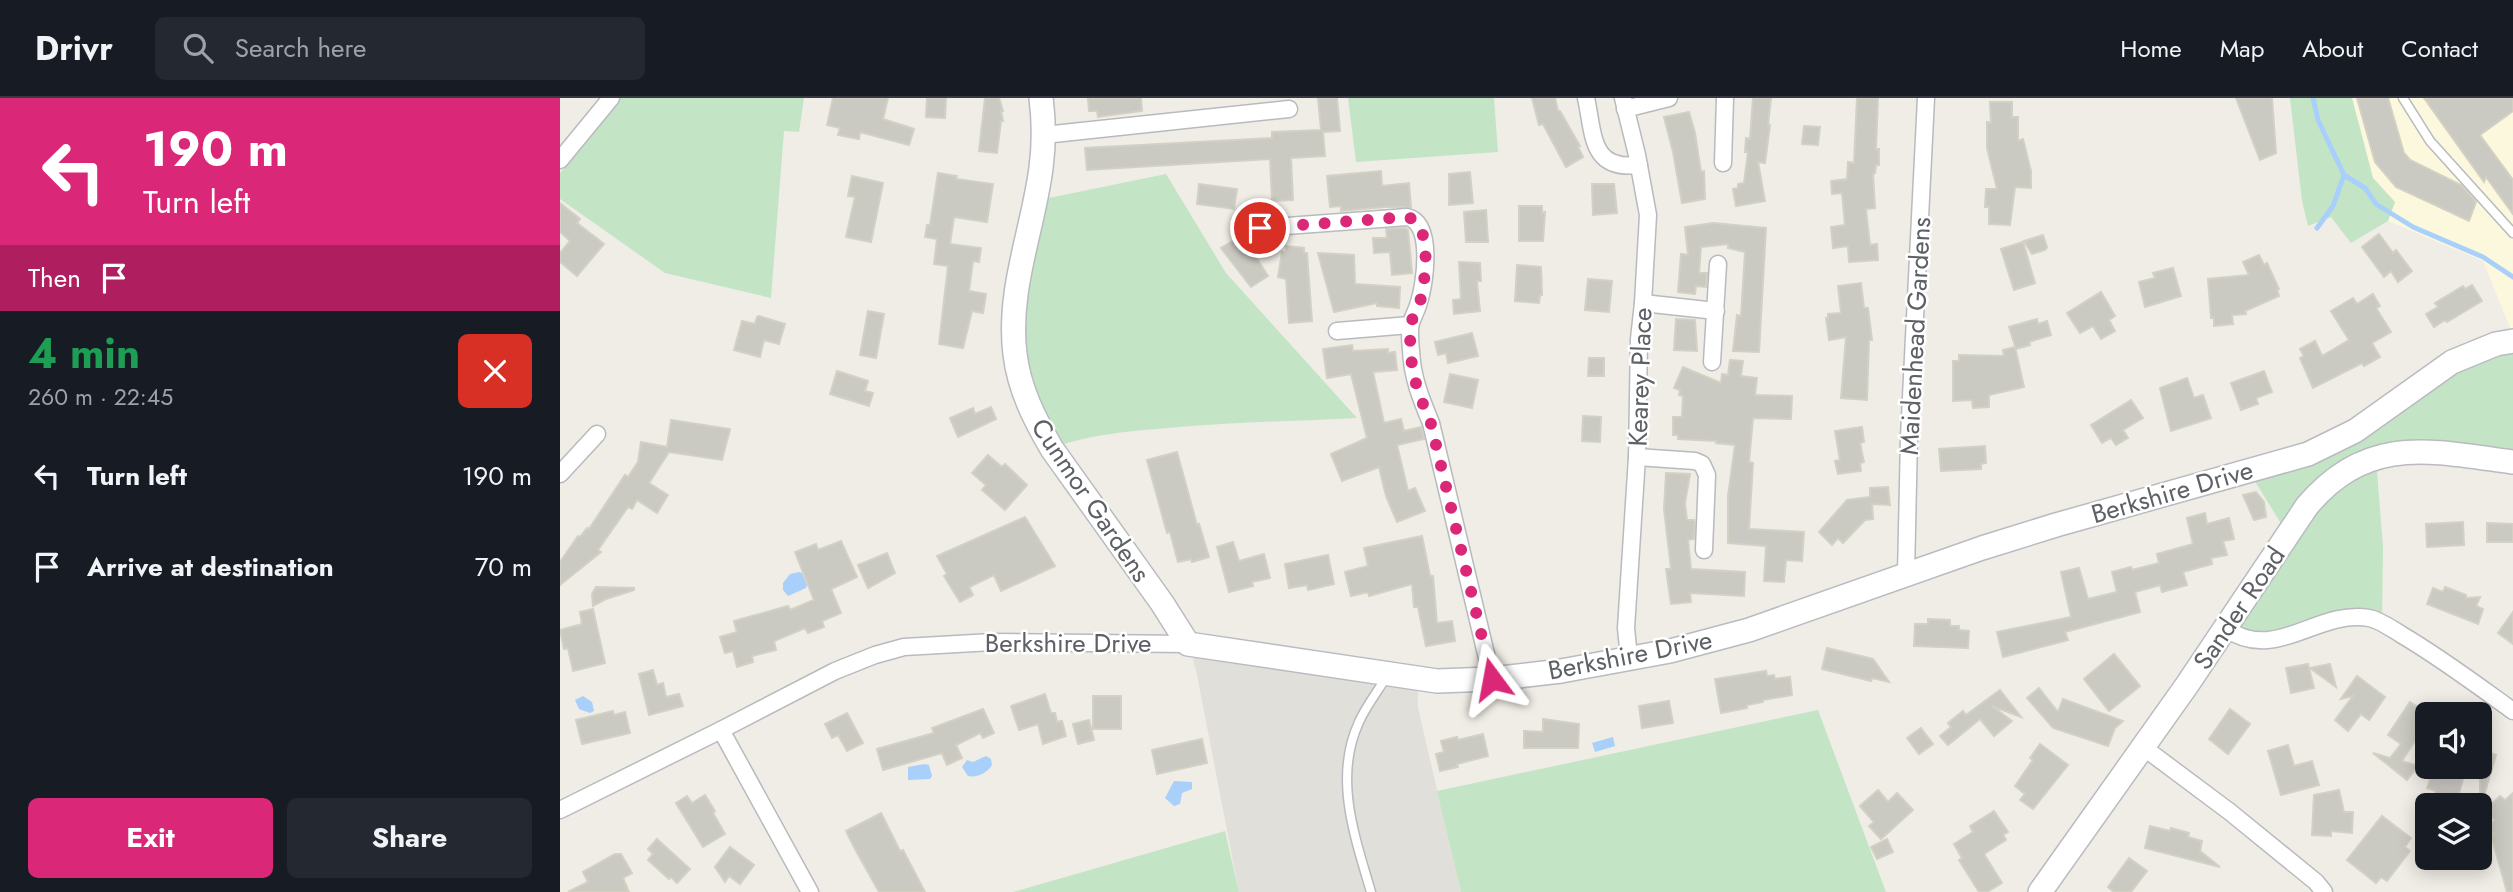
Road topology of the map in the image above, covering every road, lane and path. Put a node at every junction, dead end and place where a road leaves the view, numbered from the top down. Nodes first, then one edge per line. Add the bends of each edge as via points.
1 (611, 98) edge
2 (1041, 98) edge
3 (1586, 98) edge
4 (1669, 98) edge
5 (1726, 98) edge
6 (1926, 98) edge
7 (2403, 98) edge
8 (1624, 104) edge
9 (1289, 109) dead end
10 (1044, 135) junction
11 (560, 160) edge
12 (1723, 163) dead end
13 (1639, 165) junction
14 (1260, 228) dead end
15 (2513, 233) edge
16 (1718, 264) dead end
17 (1643, 303) junction
18 (1716, 311) junction
19 (1410, 325) junction
20 (1337, 331) dead end
21 (2513, 341) edge
22 (1712, 362) dead end
23 (597, 434) dead end
24 (1637, 457) junction
25 (2513, 462) edge
26 (560, 474) edge
27 (1704, 550) dead end
28 (1906, 575) junction
29 (2225, 628) junction
30 (1188, 645) junction
31 (1629, 657) junction
32 (1387, 676) junction
33 (1492, 679) junction
34 (2513, 711) edge
35 (721, 730) junction
36 (2143, 747) junction
37 (560, 810) edge
38 (810, 892) edge
39 (1371, 892) edge
40 (2040, 892) edge
41 (2324, 892) edge

1 - 11 street
2 - 10 street, Cunmor Gardens
3 - 13 street via 1593,141 1601,156 1616,165
4 - 8 street
5 - 12 street
6 - 28 street, Maidenhead Gardens
7 - 15 lane via 2430,141
8 - 13 street, Kearey Place
9 - 10 street
10 - 30 street, Cunmor Gardens via 1015,303 1019,376 1052,449
13 - 17 street, Kearey Place via 1648,215
14 - 19 street via 1413,218 1424,242 1424,283
16 - 18 street
17 - 18 street
17 - 24 street, Kearey Place
18 - 22 street
19 - 20 street
19 - 33 street via 1415,384 1431,424
21 - 28 street, Berkshire Drive via 2452,362 2355,431 2308,454 2120,505
23 - 26 street
24 - 27 street via 1702,464 1707,475
24 - 31 street, Kearey Place via 1626,628
25 - 29 street, Sander Road via 2406,451 2349,469 2307,506
28 - 31 street, Berkshire Drive via 1749,630
29 - 34 street via 2246,640 2265,642 2353,617 2370,618 2437,656
29 - 36 street, Sander Road
30 - 32 street, Berkshire Drive
30 - 35 street, Berkshire Drive via 992,642 904,647 835,671
31 - 33 street, Berkshire Drive
32 - 33 street, Berkshire Drive via 1437,681
32 - 39 lane via 1359,721 1346,780 1352,825
35 - 37 street, Berkshire Drive
35 - 38 street
36 - 40 street, Sander Road
36 - 41 street via 2230,812

